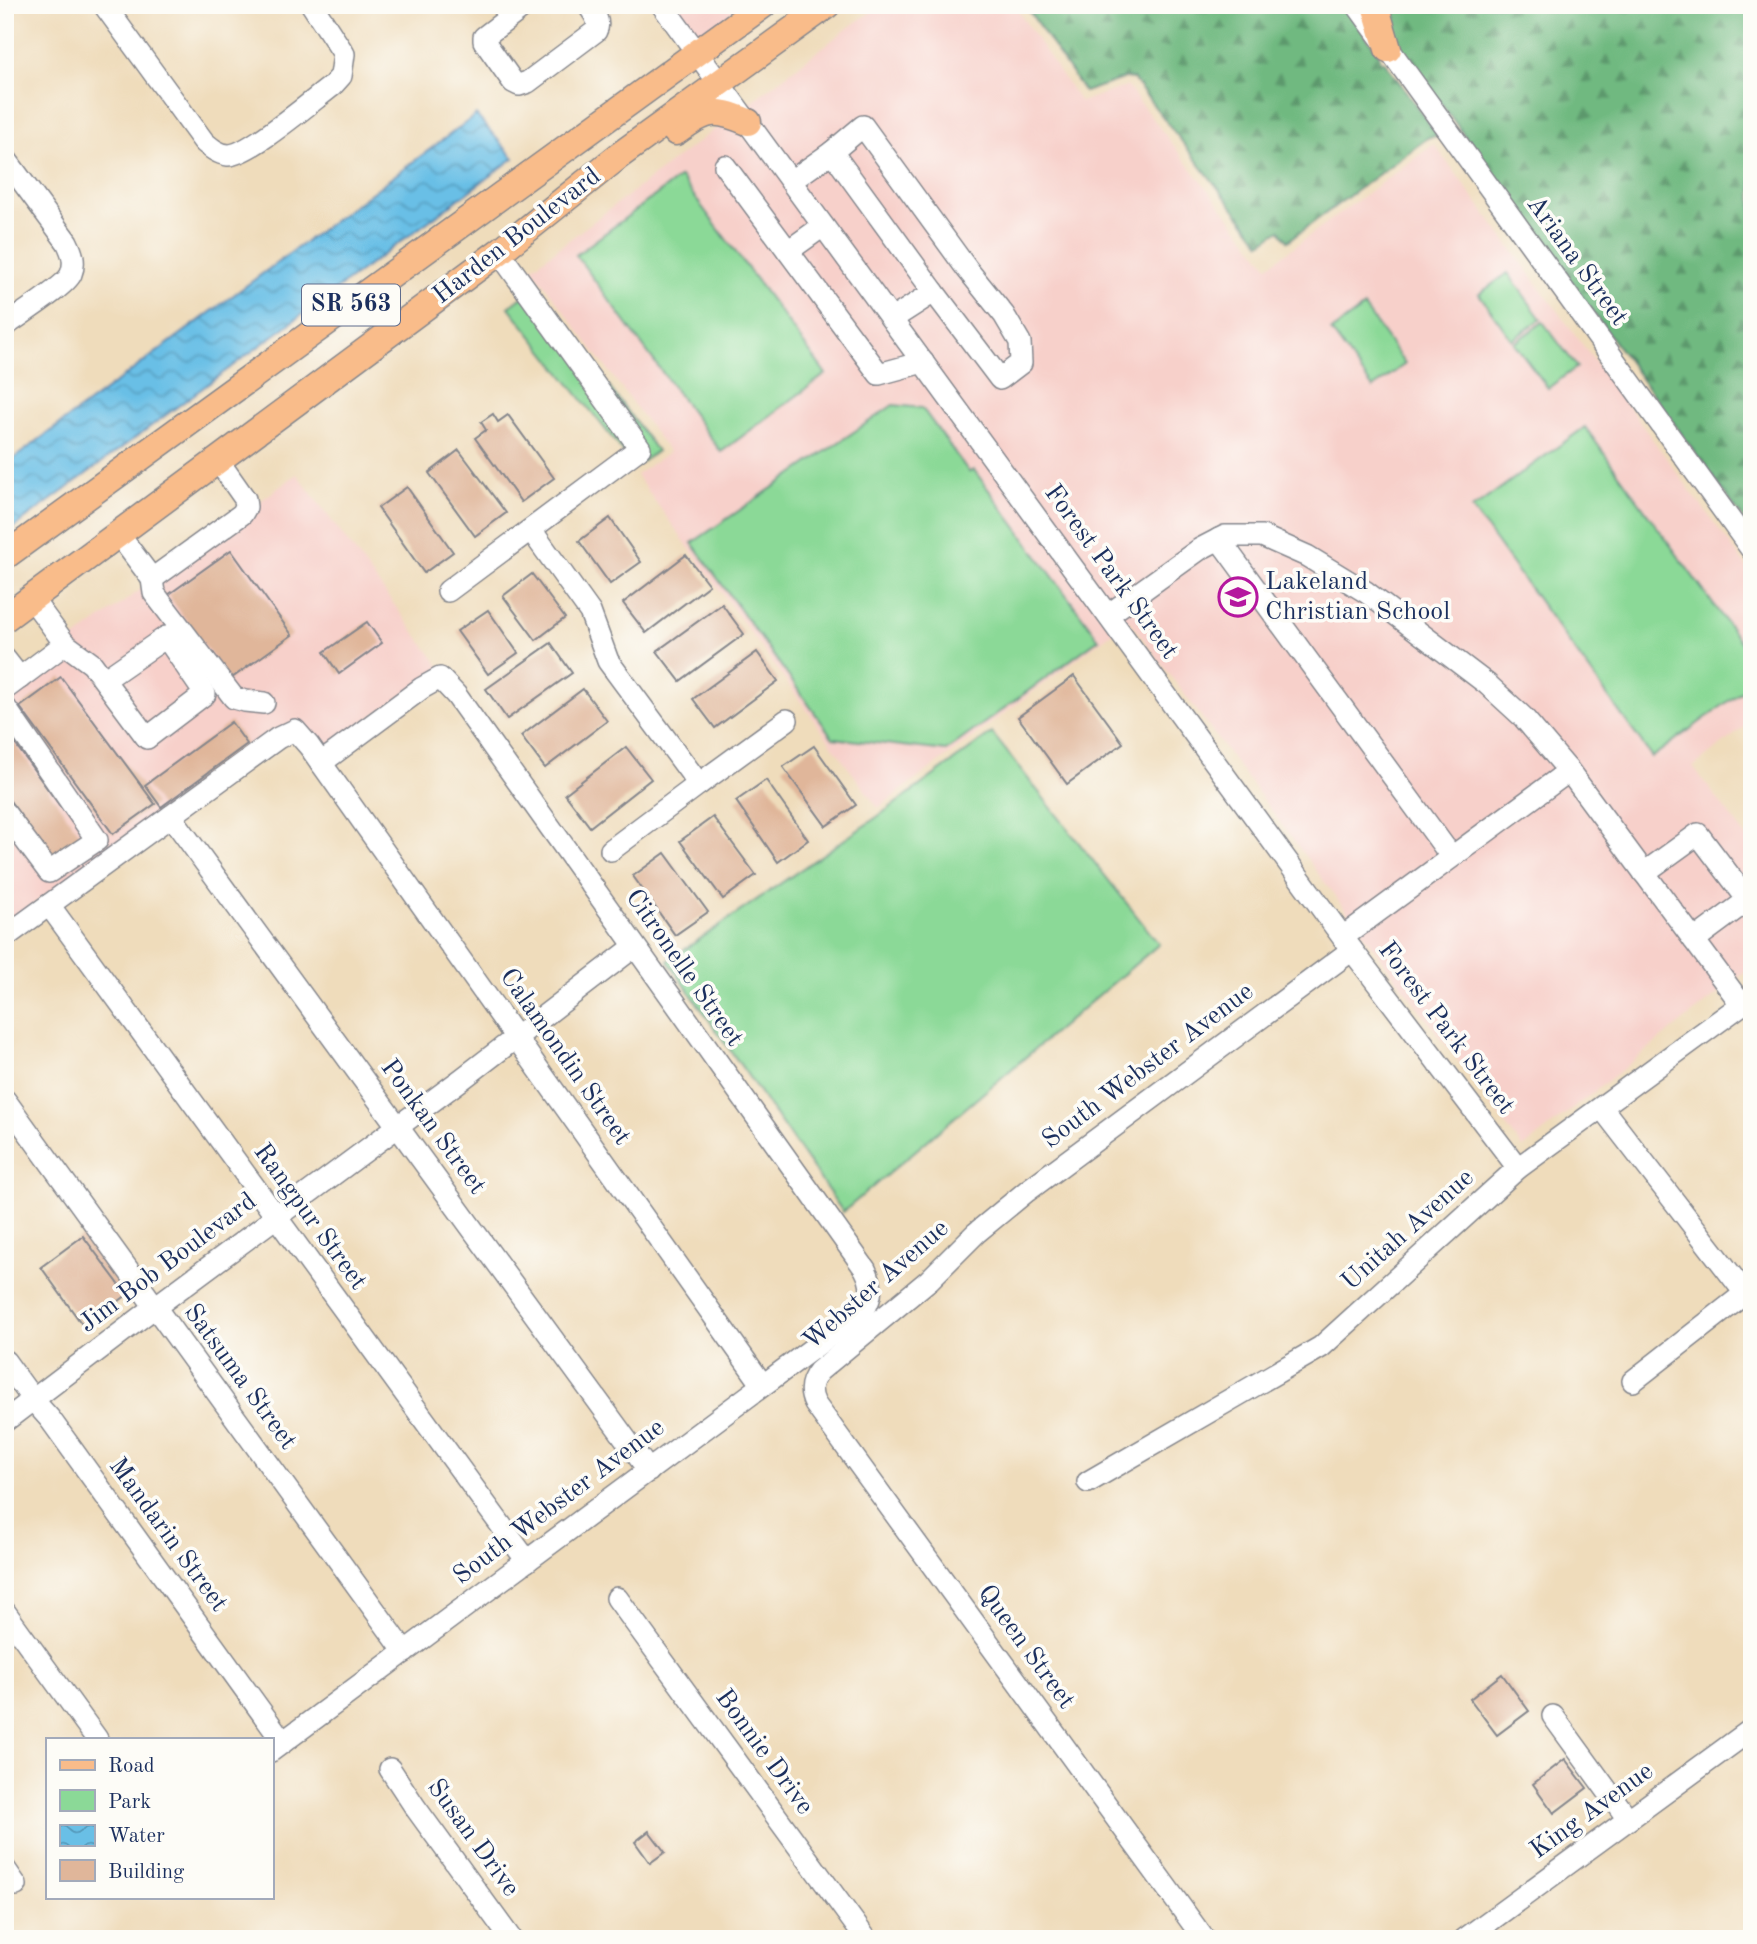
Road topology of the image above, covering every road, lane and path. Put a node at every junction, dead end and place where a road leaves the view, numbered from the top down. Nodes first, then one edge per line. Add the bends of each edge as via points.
1 (104, 5) edge
2 (312, 5) edge
3 (526, 5) edge
4 (588, 5) edge
5 (662, 5) edge
6 (762, 5) edge
7 (827, 5) edge
8 (1357, 5) edge
9 (1375, 5) edge
10 (1388, 49) junction
11 (696, 53) junction
12 (718, 82) junction
13 (748, 122) junction
14 (832, 152) junction
15 (620, 155) junction
16 (5, 158) edge
17 (725, 166) dead end
18 (790, 181) junction
19 (823, 226) junction
20 (788, 251) junction
21 (499, 252) junction
22 (934, 292) junction
23 (892, 319) junction
24 (5, 326) edge
25 (923, 362) junction
26 (219, 462) junction
27 (531, 530) junction
28 (119, 535) junction
29 (1219, 539) junction
30 (1752, 550) edge
31 (5, 556) edge
32 (152, 579) junction
33 (448, 591) dead end
34 (32, 599) junction
35 (1108, 615) junction
36 (5, 618) edge
37 (65, 644) junction
38 (5, 659) edge
39 (104, 680) junction
40 (12, 684) edge
41 (264, 703) dead end
42 (5, 707) edge
43 (787, 720) dead end
44 (321, 763) junction
45 (1569, 771) junction
46 (699, 784) junction
47 (5, 813) edge
48 (171, 816) junction
49 (611, 850) dead end
50 (1451, 856) junction
51 (1644, 873) junction
52 (49, 905) junction
53 (5, 937) edge
54 (1694, 940) junction
55 (1347, 944) junction
56 (634, 947) junction
57 (1747, 1001) edge
58 (516, 1038) junction
59 (5, 1100) edge
60 (1602, 1108) junction
61 (397, 1127) junction
62 (1518, 1168) junction
63 (275, 1217) junction
64 (981, 1229) joint
65 (872, 1291) joint
66 (1750, 1294) edge
67 (155, 1307) junction
68 (5, 1361) edge
69 (1633, 1381) dead end
70 (762, 1384) junction
71 (811, 1385) joint
72 (34, 1401) junction
73 (5, 1421) edge
74 (649, 1471) junction
75 (1087, 1482) dead end
76 (527, 1562) junction
77 (617, 1598) dead end
78 (5, 1612) edge
79 (405, 1652) junction
80 (1553, 1716) dead end
81 (1752, 1729) edge
82 (95, 1738) edge
83 (271, 1738) edge
84 (277, 1747) edge
85 (390, 1769) dead end
86 (1628, 1819) junction
87 (511, 1939) edge
88 (866, 1939) edge
89 (1204, 1939) edge
90 (1465, 1939) edge

1 - 2 street via 204,142 227,155 245,151 341,76 344,54
3 - 4 street via 484,37 519,85 596,31 596,18
5 - 11 street, Forest Park Street
6 - 11 main road, Harden Boulevard / SR 563
7 - 12 main road, Harden Boulevard / SR 563
8 - 10 street, Ariana Street
9 - 10 main road
10 - 30 street, Ariana Street
11 - 12 street, Forest Park Street
11 - 31 main road, Harden Boulevard / SR 563
12 - 13 street, Forest Park Street
12 - 15 main road, Harden Boulevard / SR 563
13 - 15 main road via 717,111 697,117 667,139
13 - 18 street, Forest Park Street
14 - 18 street
14 - 22 street
14 - 22 street via 863,126 1004,315 1020,342 1021,362 1000,379
15 - 21 main road, Harden Boulevard / SR 563
16 - 24 street via 67,242 74,263 67,280
17 - 20 street
18 - 19 street, Forest Park Street
19 - 20 street
19 - 23 street, Forest Park Street
20 - 25 street via 879,374
21 - 26 main road, Harden Boulevard / SR 563
21 - 27 street via 640,448
22 - 23 street
23 - 25 street, Forest Park Street
25 - 35 street, Forest Park Street
26 - 28 main road, Harden Boulevard / SR 563
26 - 32 street via 245,499 242,514
27 - 33 street
27 - 46 street via 590,612 608,661
28 - 32 street
28 - 34 main road, Harden Boulevard / SR 563
29 - 35 street
29 - 45 street via 1262,536 1307,556 1366,592 1487,684 1523,717
29 - 50 street
32 - 41 street via 154,593 234,698
34 - 36 main road, Harden Boulevard / SR 563
34 - 37 street
35 - 55 street, Forest Park Street
37 - 39 street via 92,664
37 - 40 street
38 - 40 street
39 - 39 street via 147,738 205,694 166,637
42 - 47 street via 97,840 49,872
43 - 46 street
44 - 48 street, Calamondin Street via 295,730
44 - 56 street, Citronelle Street via 440,678
44 - 58 street, Calamondin Street
45 - 50 street, South Webster Avenue
45 - 51 street
46 - 49 street
48 - 52 street
48 - 61 street, Ponkan Street
50 - 55 street, South Webster Avenue
51 - 54 street
51 - 54 street via 1698,834 1748,900
52 - 53 street
52 - 63 street, Rangpur Street
54 - 57 street
55 - 62 street, Forest Park Street
55 - 64 street, South Webster Avenue
56 - 58 street, Jim Bob Boulevard
56 - 65 street, Citronelle Street via 866,1269
57 - 60 street, Unitah Avenue
58 - 61 street, Jim Bob Boulevard
58 - 70 street, Calamondin Street
59 - 67 street, Satsuma Street
60 - 62 street, Unitah Avenue
60 - 66 street
61 - 63 street, Jim Bob Boulevard
61 - 74 street, Ponkan Street
62 - 75 street, Unitah Avenue via 1321,1347
63 - 67 street, Jim Bob Boulevard
63 - 76 street, Rangpur Street
64 - 71 street, Webster Avenue via 929,1280 819,1371
65 - 70 street, South Webster Avenue via 863,1311
66 - 69 street
67 - 72 street, Jim Bob Boulevard
67 - 79 street, Satsuma Street
68 - 72 street, Mandarin Street
70 - 74 street, South Webster Avenue
71 - 89 street, Queen Street via 815,1404
72 - 73 street, Jim Bob Boulevard
72 - 83 street, Mandarin Street
74 - 76 street, South Webster Avenue
76 - 79 street, South Webster Avenue
77 - 88 street, Bonnie Drive
78 - 82 street
79 - 84 street, South Webster Avenue
80 - 86 street
81 - 86 street, King Avenue
85 - 87 street, Susan Drive
86 - 90 street, King Avenue

